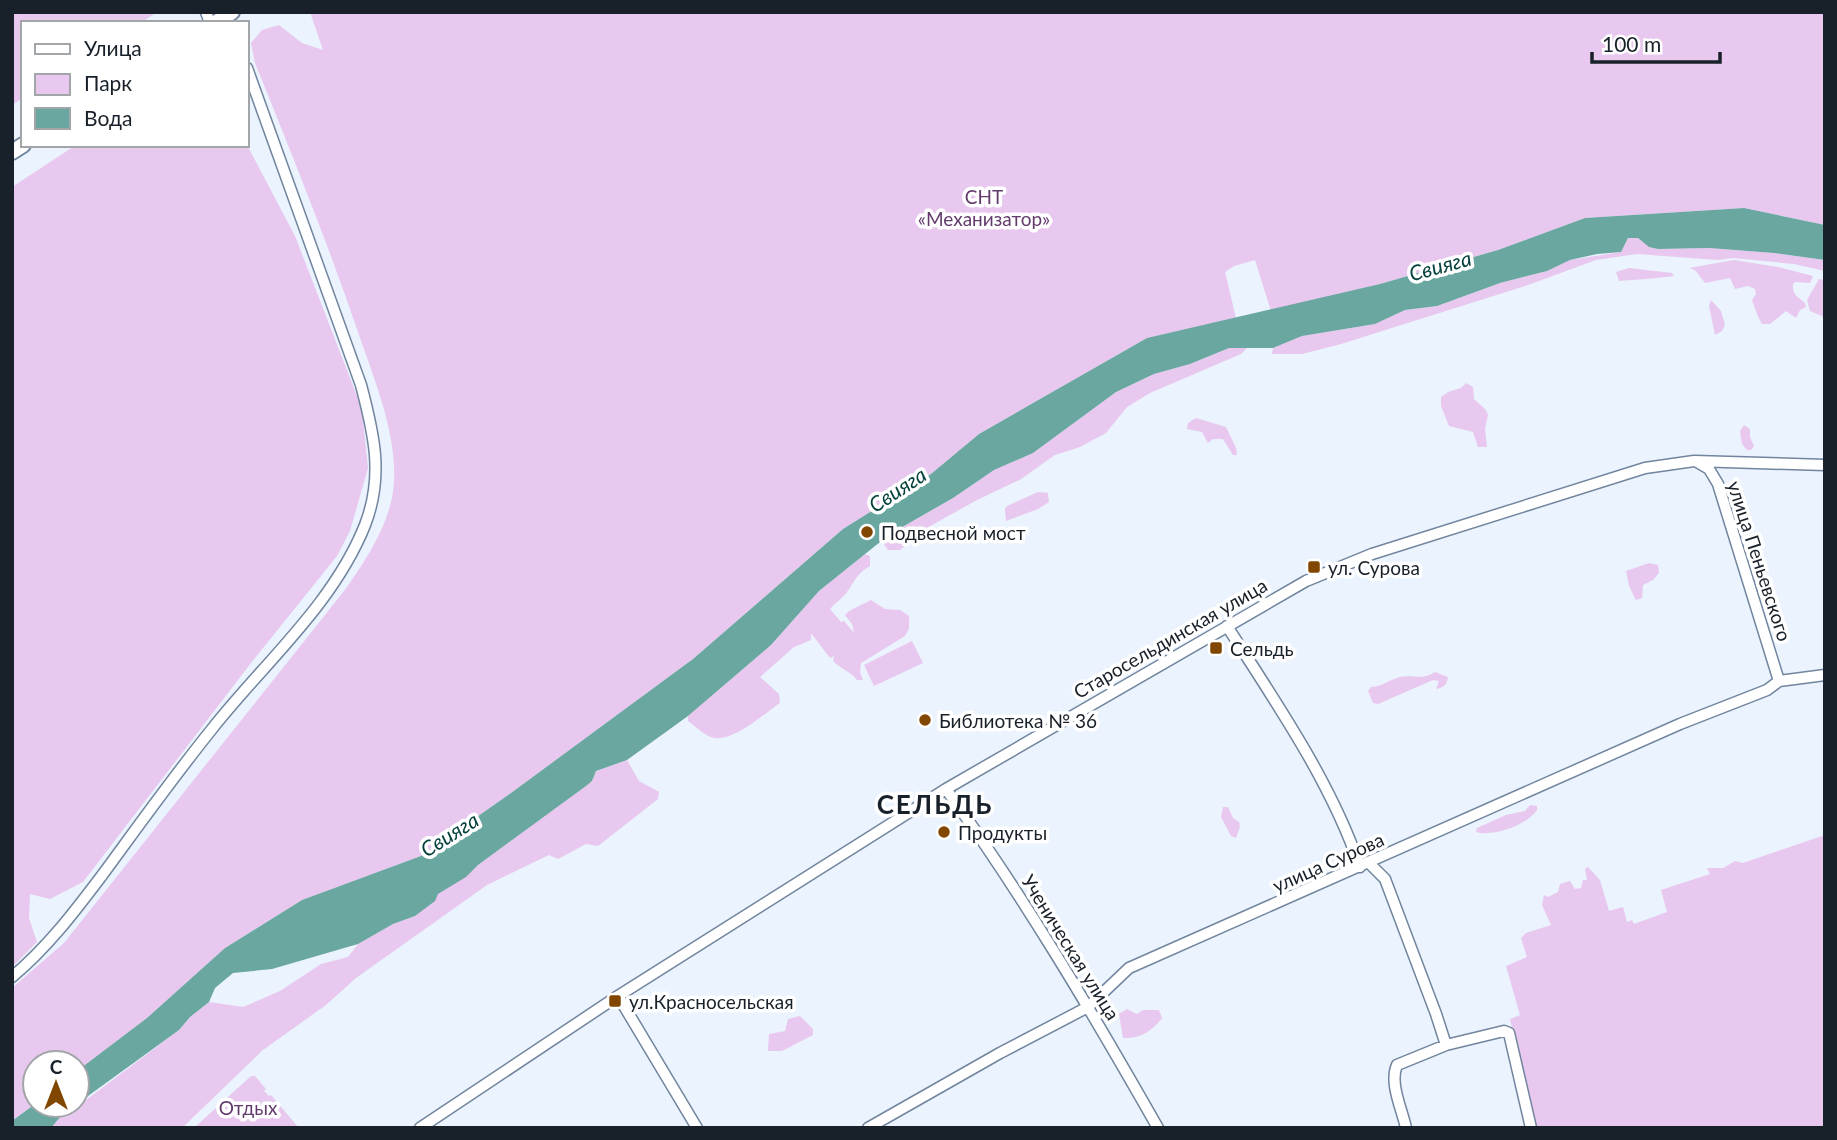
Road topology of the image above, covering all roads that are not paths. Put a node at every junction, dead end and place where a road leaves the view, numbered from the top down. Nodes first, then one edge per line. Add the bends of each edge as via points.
1 (206, 12) edge
2 (223, 19) edge
3 (248, 71) edge
4 (1694, 461) junction
5 (1825, 465) edge
6 (1227, 626) junction
7 (1825, 675) edge
8 (1779, 681) junction
9 (946, 789) junction
10 (1364, 865) junction
11 (12, 977) edge
12 (618, 996) junction
13 (1088, 1007) junction
14 (1446, 1045) junction
15 (420, 1128) edge
16 (698, 1128) edge
17 (868, 1128) edge
18 (1158, 1128) edge
19 (1406, 1128) edge
20 (1531, 1128) edge

1 - 2 street
3 - 11 street via 360,385 377,457 374,493 349,559 328,591 212,728 70,918 38,956
4 - 5 street, Старосельдинская улица
4 - 6 street, Старосельдинская улица via 1645,468 1372,554 1306,581
4 - 8 street, улица Пеньевского via 1709,469 1718,484
6 - 9 street, Старосельдинская улица
6 - 10 street via 1327,788
7 - 8 street, улица Сурова
8 - 10 street, улица Сурова
9 - 12 street, Старосельдинская улица
9 - 13 street, Ученическая улица
10 - 13 street, улица Сурова via 1129,968
10 - 14 street via 1385,879
12 - 15 street, Старосельдинская улица
12 - 16 street
13 - 17 street, улица Сурова
13 - 18 street, Ученическая улица
14 - 19 street via 1397,1065 1394,1081
14 - 20 street via 1509,1033

